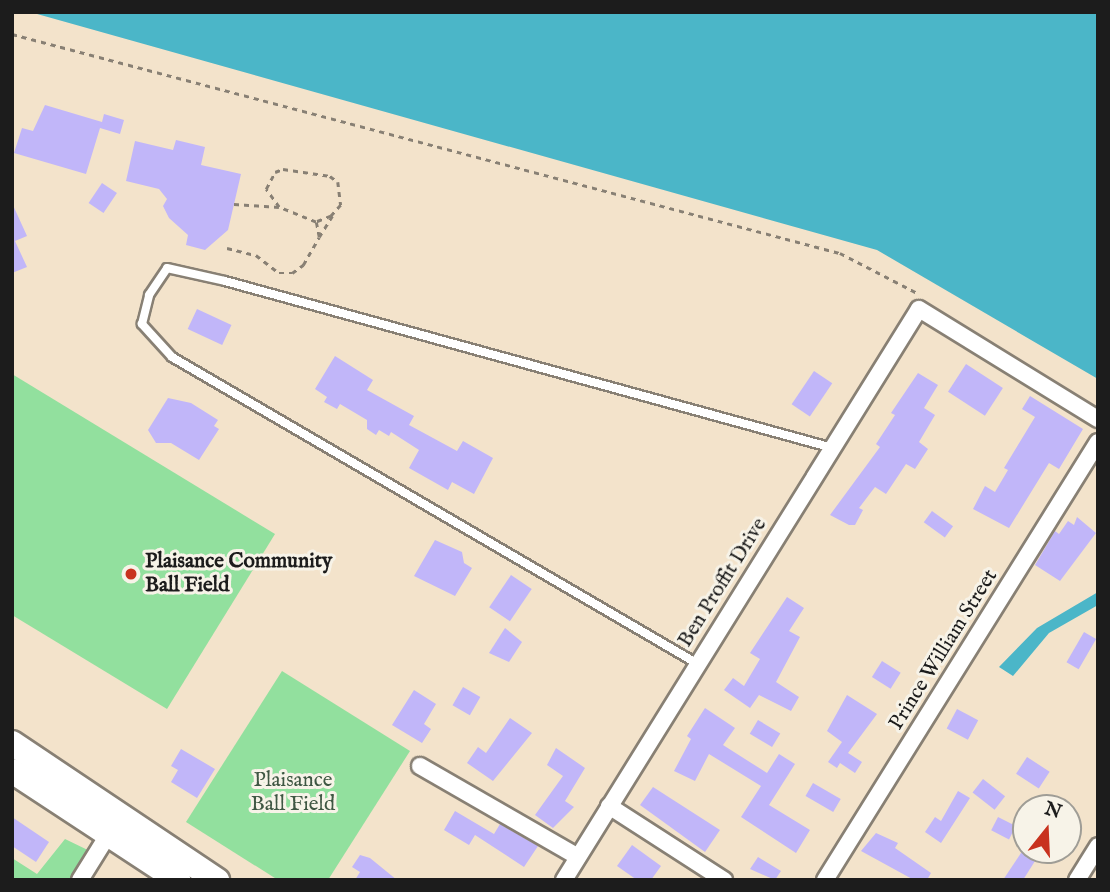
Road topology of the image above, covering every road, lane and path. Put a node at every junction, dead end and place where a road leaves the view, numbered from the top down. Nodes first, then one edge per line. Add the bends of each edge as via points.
1 (12, 34) edge
2 (234, 204) dead end
3 (279, 207) junction
4 (336, 211) junction
5 (316, 222) junction
6 (319, 237) junction
7 (227, 248) dead end
8 (881, 271) dead end
9 (1098, 419) edge
10 (1098, 442) edge
11 (833, 448) junction
12 (698, 664) junction
13 (12, 743) edge
14 (420, 766) dead end
15 (12, 771) edge
16 (609, 806) junction
17 (108, 835) junction
18 (1098, 846) edge
19 (578, 857) junction
20 (80, 880) edge
21 (178, 880) edge
22 (217, 880) edge
23 (564, 880) edge
24 (724, 880) edge
25 (825, 880) edge
26 (1077, 880) edge

1 - 8 path via 784,238
2 - 3 path
3 - 4 path via 266,189 275,172 283,169 330,176 338,182 342,198
3 - 5 path
4 - 5 path
4 - 6 path
5 - 6 path
6 - 7 path via 303,265 292,273 279,273 256,255
9 - 11 street, Ben Proffit Drive via 919,309
10 - 25 street, Prince William Street
11 - 12 street, Ben Proffit Drive
11 - 12 lane via 167,268 149,295 142,324 172,357
12 - 16 street, Ben Proffit Drive
13 - 22 main road
14 - 19 street
15 - 17 main road
16 - 19 street, Ben Proffit Drive
16 - 24 street
17 - 20 street
17 - 21 main road
18 - 26 street
19 - 23 street, Ben Proffit Drive

